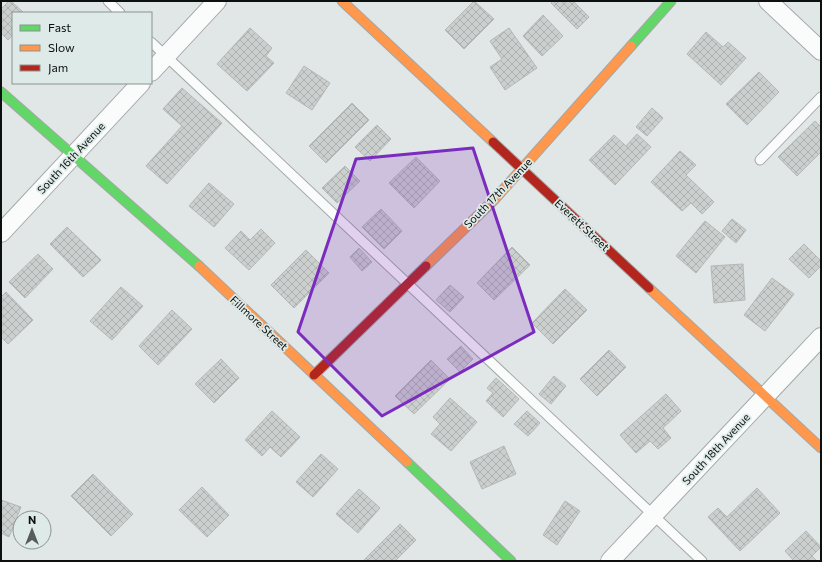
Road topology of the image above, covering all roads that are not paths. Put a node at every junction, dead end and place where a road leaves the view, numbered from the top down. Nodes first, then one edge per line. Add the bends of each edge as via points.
1 (108, 1) edge
2 (217, 1) edge
3 (342, 1) edge
4 (671, 1) edge
5 (768, 1) edge
6 (119, 12) edge
7 (152, 43) edge
8 (821, 51) edge
9 (166, 56) junction
10 (152, 71) edge
11 (140, 84) edge
12 (1, 92) edge
13 (821, 97) edge
14 (73, 156) junction
15 (760, 160) dead end
16 (522, 169) junction
17 (1, 233) edge
18 (408, 283) junction
19 (821, 336) edge
20 (314, 375) junction
21 (765, 396) junction
22 (821, 448) edge
23 (653, 516) junction
24 (511, 561) edge
25 (610, 561) edge
26 (702, 561) edge

1 - 6 lane
2 - 9 street
3 - 16 street, Everett Street
4 - 16 street, South 17th Avenue
5 - 8 street
7 - 9 lane
9 - 10 street
9 - 18 lane
11 - 14 street, South 16th Avenue
12 - 14 street, Fillmore Street
13 - 15 lane
14 - 17 street, South 16th Avenue
14 - 20 street, Fillmore Street via 210,276
16 - 18 street, South 17th Avenue via 494,200
16 - 21 street, Everett Street
18 - 20 street, South 17th Avenue
18 - 23 lane
19 - 21 street, South 18th Avenue
20 - 24 street, Fillmore Street
21 - 22 street, Everett Street
21 - 23 street, South 18th Avenue
23 - 25 street, South 18th Avenue
23 - 26 lane

